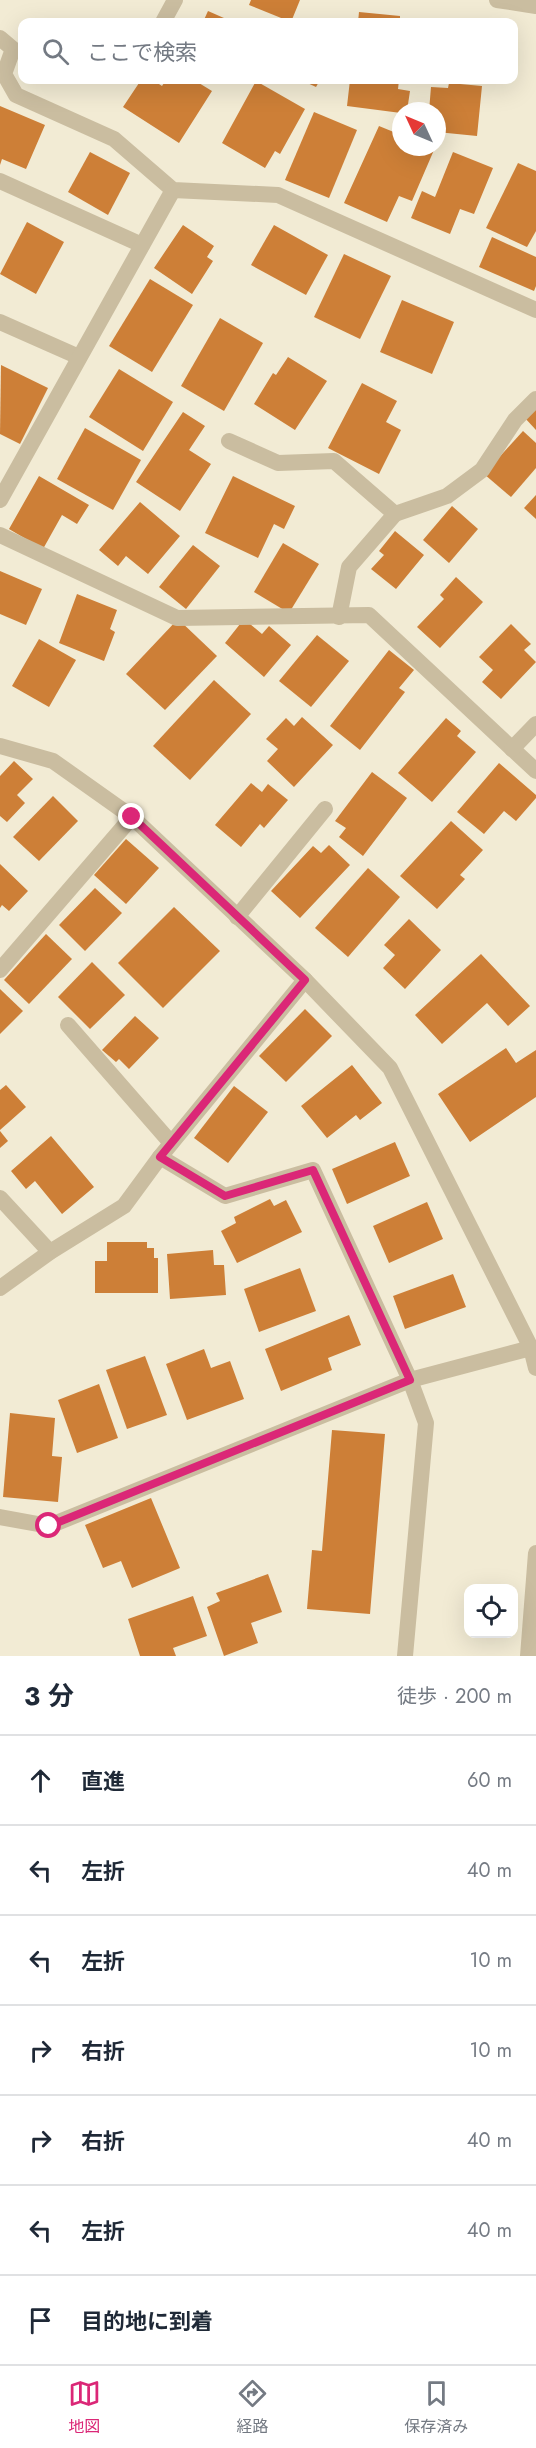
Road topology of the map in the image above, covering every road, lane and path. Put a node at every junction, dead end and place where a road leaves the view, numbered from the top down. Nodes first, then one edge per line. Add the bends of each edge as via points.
1 (175, 0) edge
2 (497, 0) edge
3 (536, 6) edge
4 (165, 18) edge
5 (12, 46) edge
6 (0, 181) edge
7 (173, 190) junction
8 (142, 245) junction
9 (536, 310) edge
10 (0, 322) edge
11 (79, 357) junction
12 (536, 399) edge
13 (229, 441) dead end
14 (0, 500) edge
15 (395, 514) junction
16 (0, 535) edge
17 (339, 617) junction
18 (536, 724) edge
19 (513, 749) junction
20 (3, 750) edge
21 (536, 771) edge
22 (325, 809) dead end
23 (132, 817) junction
24 (237, 917) junction
25 (0, 970) edge
26 (305, 980) junction
27 (68, 1025) dead end
28 (171, 1143) junction
29 (160, 1157) junction
30 (0, 1198) edge
31 (50, 1252) junction
32 (0, 1288) edge
33 (531, 1348) junction
34 (536, 1368) edge
35 (410, 1380) junction
36 (0, 1517) edge
37 (536, 1553) edge
38 (405, 1656) edge
39 (528, 1656) edge

1 - 4 street
2 - 3 street
5 - 7 street via 4,74 16,95 114,139
6 - 8 street
7 - 8 street
7 - 9 street via 278,195
8 - 11 street
10 - 11 street
11 - 14 street
12 - 15 street via 515,420 482,470 447,496
13 - 15 street via 278,463 334,461
15 - 17 street via 349,567
16 - 17 street via 177,618
17 - 19 street via 369,615
18 - 19 street
19 - 21 street
20 - 23 street via 53,761
22 - 24 street
23 - 24 street
23 - 25 street
24 - 26 street
26 - 28 street
26 - 33 street via 390,1068
27 - 28 street
28 - 29 street
29 - 31 street via 124,1206
29 - 35 street via 225,1196 313,1170
30 - 31 street
31 - 32 street
33 - 34 street
33 - 35 street
35 - 36 street via 49,1526
35 - 38 street via 426,1423
37 - 39 street

